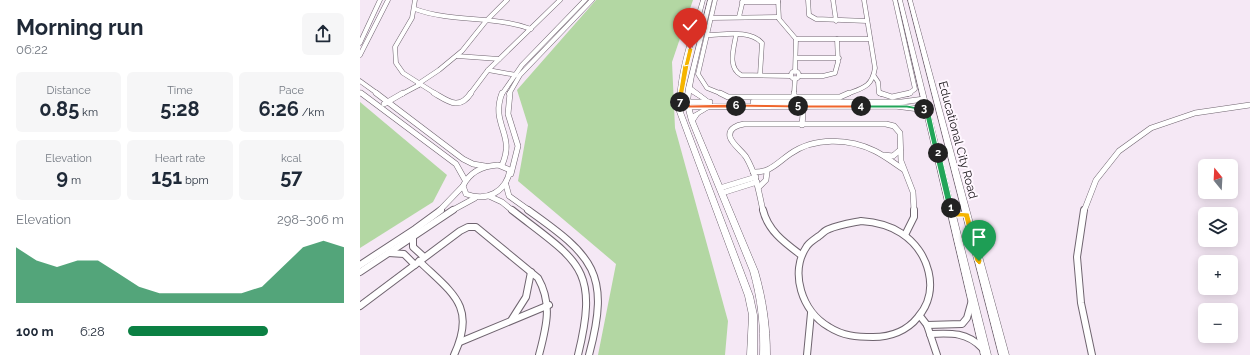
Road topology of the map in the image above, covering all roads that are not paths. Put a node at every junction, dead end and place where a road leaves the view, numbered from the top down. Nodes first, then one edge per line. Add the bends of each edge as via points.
1 (380, 0) edge
2 (388, 0) edge
3 (415, 0) edge
4 (507, 0) edge
5 (560, 0) edge
6 (586, 0) edge
7 (592, 0) edge
8 (703, 0) edge
9 (710, 0) edge
10 (715, 0) edge
11 (808, 0) edge
12 (833, 0) edge
13 (864, 0) edge
14 (895, 0) edge
15 (900, 0) edge
16 (910, 0) edge
17 (742, 1) edge
18 (778, 1) edge
19 (415, 9) junction
20 (705, 16) junction
21 (739, 17) junction
22 (778, 17) junction
23 (486, 21) junction
24 (836, 21) junction
25 (867, 21) junction
26 (531, 29) junction
27 (707, 35) junction
28 (736, 35) junction
29 (796, 39) junction
30 (837, 39) junction
31 (870, 39) junction
32 (360, 43) edge
33 (360, 55) edge
34 (457, 56) junction
35 (796, 58) junction
36 (839, 58) junction
37 (500, 59) junction
38 (486, 72) junction
39 (795, 72) junction
40 (514, 74) junction
41 (520, 75) junction
42 (760, 76) junction
43 (790, 76) junction
44 (874, 76) junction
45 (797, 77) junction
46 (360, 81) edge
47 (418, 84) junction
48 (689, 88) junction
49 (360, 93) edge
50 (794, 97) junction
51 (924, 99) junction
52 (385, 101) junction
53 (679, 104) junction
54 (688, 104) junction
55 (710, 104) junction
56 (1250, 105) edge
57 (379, 107) junction
58 (927, 110) junction
59 (803, 114) dead end
60 (692, 121) junction
61 (802, 125) junction
62 (900, 150) junction
63 (882, 154) junction
64 (502, 165) junction
65 (485, 166) junction
66 (903, 169) junction
67 (767, 172) junction
68 (510, 174) junction
69 (756, 180) junction
70 (464, 183) junction
71 (506, 185) junction
72 (721, 190) junction
73 (489, 196) junction
74 (476, 197) junction
75 (952, 215) junction
76 (966, 215) junction
77 (905, 235) junction
78 (413, 236) junction
79 (389, 253) junction
80 (801, 255) junction
81 (419, 261) junction
82 (360, 265) edge
83 (360, 272) edge
84 (531, 272) junction
85 (972, 298) junction
86 (549, 305) junction
87 (360, 306) edge
88 (811, 312) junction
89 (920, 316) junction
90 (511, 320) junction
91 (962, 324) junction
92 (927, 325) junction
93 (930, 334) junction
94 (964, 334) junction
95 (460, 342) junction
96 (986, 353) edge
97 (454, 355) edge
98 (538, 355) edge
99 (578, 355) edge
100 (590, 355) edge
101 (752, 355) edge
102 (765, 355) edge
103 (807, 355) edge
104 (937, 355) edge
105 (1004, 355) edge
106 (1092, 355) edge

1 - 32 street
2 - 33 street
3 - 19 street
4 - 23 street
5 - 26 street
6 - 40 street
7 - 41 street
8 - 20 street
9 - 20 street
10 - 20 street
11 - 24 street via 812,18
12 - 24 street
13 - 25 street
14 - 44 street via 915,90 907,96 883,95 879,92 878,82
15 - 51 street, Educational City Road
16 - 76 street, Educational City Road
17 - 18 street
17 - 21 street
18 - 22 street
19 - 23 street via 447,19
19 - 47 street via 396,43 394,53 400,69
20 - 21 street
20 - 27 street
20 - 48 street
20 - 53 street via 683,76
21 - 22 street
22 - 29 street
23 - 26 street via 509,22
23 - 34 street
24 - 25 street
25 - 31 street
26 - 37 street
27 - 28 street
27 - 50 street via 698,74 707,88 720,95 737,98
28 - 42 street via 754,36 761,41
28 - 42 street via 732,69 741,75
29 - 30 street
29 - 35 street
30 - 31 street
30 - 36 street
31 - 44 street
34 - 37 street
34 - 47 street
35 - 36 street
35 - 39 street
36 - 45 street via 839,68 832,74
37 - 38 street
38 - 40 street via 506,76
38 - 47 street via 467,99 456,104 449,103
39 - 43 street
39 - 45 street
40 - 41 street
40 - 64 street via 504,88 497,105 508,144 508,152
41 - 68 street via 512,87 507,103 507,114 518,145 516,160
42 - 43 street
43 - 45 street
44 - 50 street via 864,88 849,95
45 - 50 street
46 - 52 street
47 - 52 street
48 - 54 street
48 - 55 street
49 - 57 street
51 - 55 street via 902,102
51 - 58 street, Educational City Road
52 - 57 street
52 - 65 street via 463,159
53 - 54 street
53 - 101 street via 689,140 749,296 752,315
54 - 55 street
54 - 60 street
55 - 58 street via 907,107
55 - 60 street
56 - 106 street via 1209,110 1160,124 1120,148 1094,181 1085,202 1078,252 1078,286
57 - 70 street via 456,164
58 - 75 street, Educational City Road
59 - 61 street
60 - 72 street
61 - 62 street via 890,125 897,128 900,133
61 - 69 street via 744,124 732,129 730,138 745,156
62 - 63 street via 893,156
62 - 66 street
63 - 66 street
63 - 67 street via 857,144 836,141 815,143 791,153
64 - 65 street
64 - 68 street
65 - 70 street via 470,174
66 - 77 street via 913,192 915,205 914,217
67 - 69 street
67 - 69 street via 766,180
68 - 71 street
69 - 72 street
69 - 80 street via 764,214 773,232
70 - 74 street via 466,194
70 - 82 street via 452,200 434,215
71 - 73 street
71 - 100 street via 509,196 578,249 588,261 595,279 598,300
72 - 102 street via 762,294
73 - 74 street
73 - 99 street via 502,202 577,263 588,298
74 - 78 street
75 - 76 street
75 - 85 street, Educational City Road
76 - 105 street, Educational City Road
77 - 80 street via 876,223 846,222 819,233 808,243
77 - 89 street via 922,254 931,277 928,302
78 - 79 street
78 - 81 street via 413,247
79 - 81 street via 404,254
79 - 83 street
80 - 88 street via 797,271 799,289
81 - 84 street via 462,230 474,227
81 - 87 street
81 - 95 street via 461,304 464,322
84 - 86 street via 544,286
84 - 90 street via 525,299
85 - 91 street via 967,318
85 - 96 street, Educational City Road
86 - 90 street
86 - 98 street via 549,318
88 - 89 street via 835,331 851,337 868,339 900,332
88 - 103 street
89 - 92 street
90 - 95 street via 490,332
91 - 92 street
91 - 94 street
92 - 93 street
93 - 94 street
93 - 104 street
94 - 96 street via 974,339
95 - 97 street

